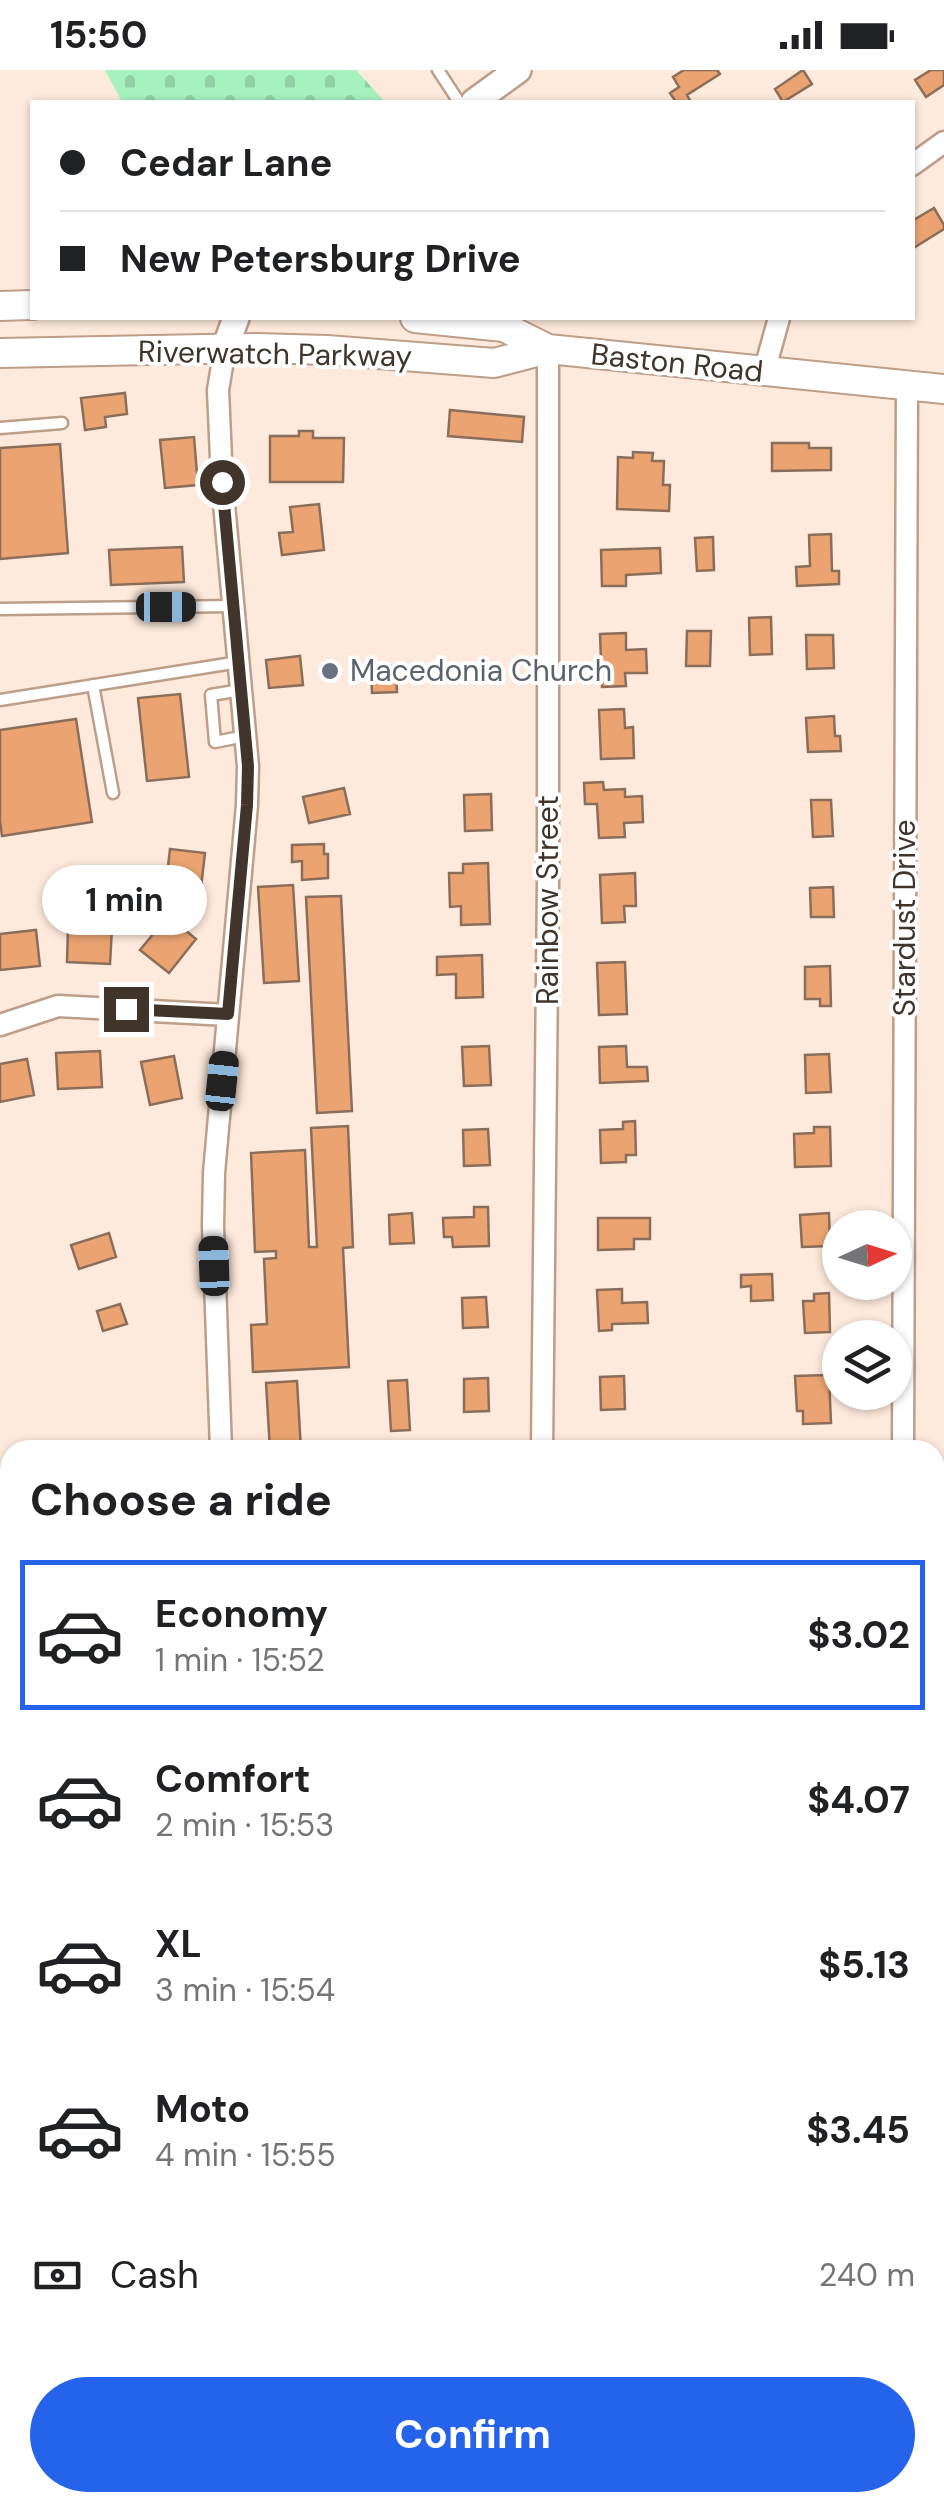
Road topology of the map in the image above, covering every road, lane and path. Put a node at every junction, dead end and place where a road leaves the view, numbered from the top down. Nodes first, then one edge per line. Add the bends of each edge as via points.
1 (438, 70) edge
2 (518, 70) edge
3 (457, 100) edge
4 (477, 100) edge
5 (944, 142) edge
6 (915, 163) edge
7 (30, 305) edge
8 (0, 306) edge
9 (235, 320) edge
10 (437, 320) edge
11 (779, 320) edge
12 (224, 348) junction
13 (548, 349) junction
14 (0, 353) edge
15 (764, 372) junction
16 (907, 386) junction
17 (944, 390) edge
18 (62, 423) dead end
19 (0, 428) edge
20 (234, 606) junction
21 (0, 609) edge
22 (240, 662) junction
23 (93, 684) junction
24 (242, 690) junction
25 (0, 700) edge
26 (246, 736) junction
27 (113, 793) dead end
28 (228, 1014) junction
29 (0, 1025) edge
30 (220, 1440) edge
31 (542, 1440) edge
32 (903, 1440) edge

1 - 3 lane
2 - 4 street
5 - 6 street
7 - 8 main road
9 - 12 street
10 - 13 main road, Baston Road via 504,326
11 - 15 street
12 - 13 main road, Riverwatch Parkway via 494,363
12 - 14 main road, Riverwatch Parkway
12 - 20 street via 218,390
13 - 15 main road, Baston Road
13 - 31 street, Rainbow Street
15 - 16 main road, Baston Road
16 - 17 main road, Baston Road
16 - 32 street, Stardust Drive
18 - 19 lane
20 - 21 lane
20 - 22 street
22 - 23 lane
22 - 24 street
23 - 25 lane
23 - 27 lane
24 - 26 street
24 - 26 lane via 211,695 216,742
26 - 28 street via 247,805
28 - 29 street via 58,1006
28 - 30 street via 214,1173

